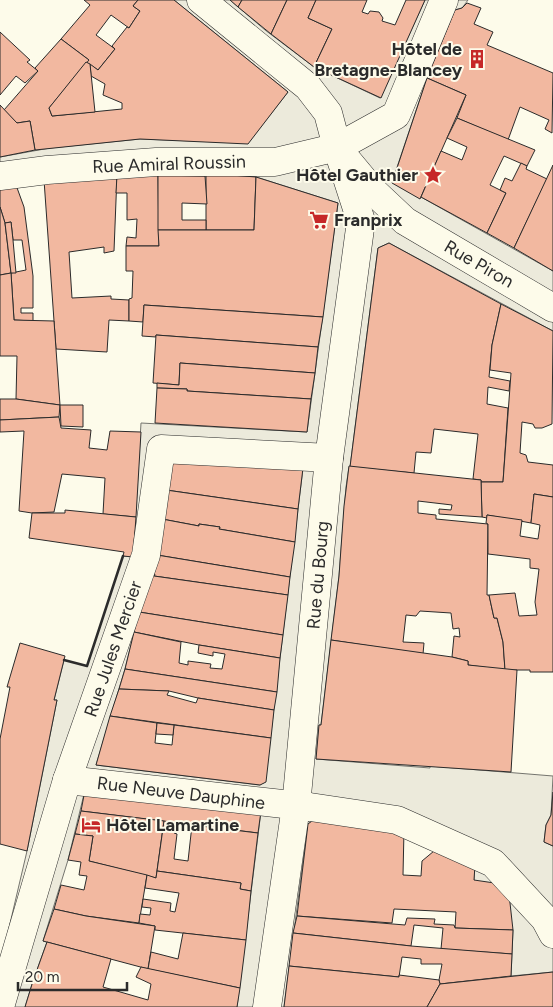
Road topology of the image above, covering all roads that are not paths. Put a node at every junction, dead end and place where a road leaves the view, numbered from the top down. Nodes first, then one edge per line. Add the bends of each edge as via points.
1 (201, 0) edge
2 (444, 0) edge
3 (337, 147) junction
4 (0, 176) edge
5 (361, 221) junction
6 (405, 221) junction
7 (553, 308) edge
8 (329, 458) junction
9 (67, 780) junction
10 (296, 806) junction
11 (553, 934) edge
12 (0, 1007) edge
13 (267, 1007) edge

1 - 3 street, Rue du Bourg via 308,87 328,113
2 - 3 street, Rue Amiral Roussin via 396,115
3 - 4 street, Rue Amiral Roussin via 275,162 156,162
3 - 5 street, Rue du Bourg
3 - 6 street, Rue Piron via 372,190
5 - 6 street
5 - 8 street, Rue du Bourg
6 - 7 street, Rue Piron
8 - 9 street, Rue Jules Mercier via 161,449 146,555
8 - 10 street, Rue du Bourg
9 - 10 street, Rue Neuve Dauphine
9 - 12 street, Rue Jules Mercier
10 - 11 street, Rue Neuve Dauphine via 398,820 493,863 545,919
10 - 13 street, Rue du Bourg

